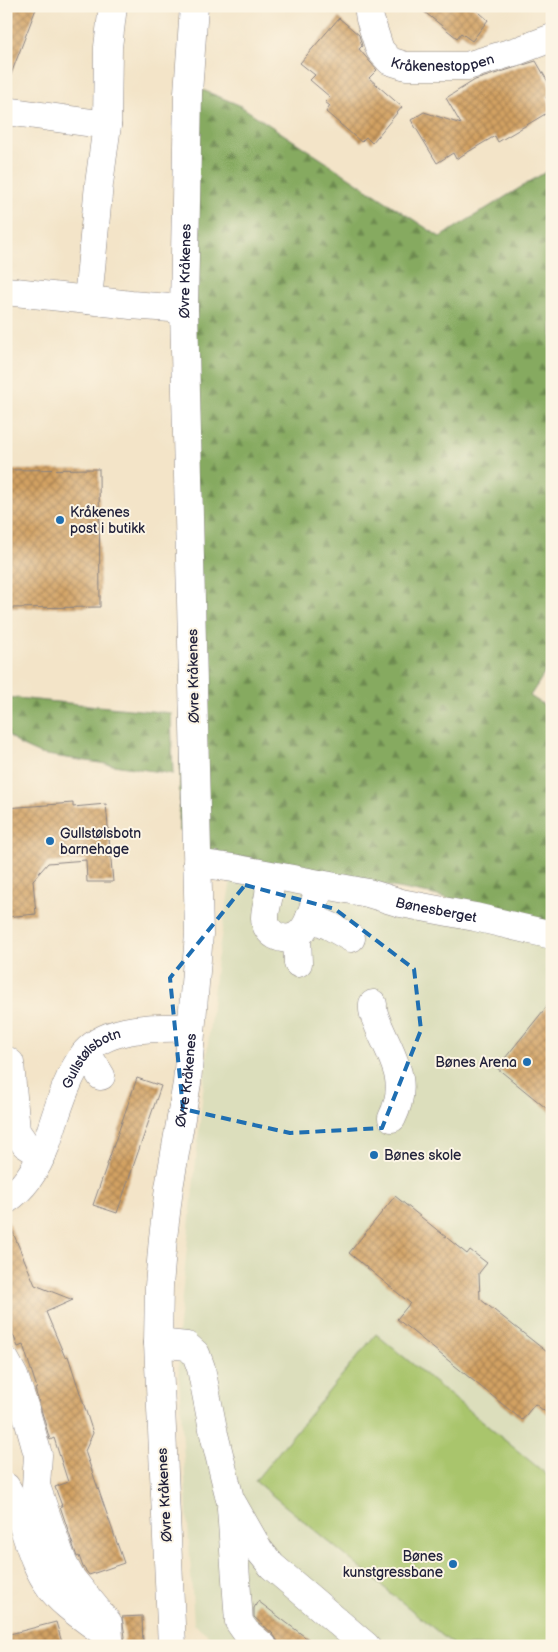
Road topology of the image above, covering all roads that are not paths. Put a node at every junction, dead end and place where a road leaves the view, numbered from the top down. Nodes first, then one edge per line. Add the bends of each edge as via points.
1 (113, 6) edge
2 (194, 6) edge
3 (368, 6) edge
4 (552, 38) edge
5 (6, 111) edge
6 (107, 125) junction
7 (6, 291) edge
8 (88, 300) junction
9 (184, 309) junction
10 (198, 863) junction
11 (263, 874) junction
12 (320, 884) junction
13 (303, 926) junction
14 (552, 936) edge
15 (351, 938) dead end
16 (298, 964) dead end
17 (373, 1004) dead end
18 (191, 1028) junction
19 (86, 1052) junction
20 (6, 1060) edge
21 (101, 1076) dead end
22 (392, 1118) dead end
23 (42, 1155) junction
24 (6, 1200) edge
25 (158, 1343) junction
26 (6, 1361) edge
27 (6, 1487) edge
28 (230, 1499) junction
29 (109, 1642) edge
30 (172, 1646) edge
31 (263, 1646) edge
32 (366, 1646) edge

1 - 6 main road via 108,47
2 - 9 main road, Øvre Kråkenes via 188,93
3 - 4 main road, Kråkenestoppen via 380,50 390,61 406,66 467,66
5 - 6 main road
6 - 8 main road
7 - 8 main road
8 - 9 main road
9 - 10 main road, Øvre Kråkenes
10 - 11 main road, Bønesberget
10 - 18 main road, Øvre Kråkenes via 199,934
11 - 12 main road, Bønesberget
11 - 13 main road via 269,886 265,918 273,935 293,938
12 - 13 main road
12 - 14 main road, Bønesberget via 475,916
13 - 15 main road via 330,926
13 - 16 main road
17 - 22 main road via 376,1019 400,1075 398,1101
18 - 19 main road, Gullstølsbotn via 123,1033 101,1040
18 - 25 main road, Øvre Kråkenes via 187,1082 163,1238
19 - 21 main road
19 - 23 main road, Gullstølsbotn via 72,1074
20 - 23 main road via 10,1063 16,1131 25,1144
23 - 24 main road, Gullstølsbotn via 28,1180
25 - 28 main road via 187,1346 196,1354
25 - 30 main road, Øvre Kråkenes
26 - 29 main road via 26,1412 38,1455 36,1486 63,1563 71,1578 108,1623
27 - 29 main road via 49,1586
28 - 31 main road via 239,1622
28 - 32 main road via 254,1542 272,1566

